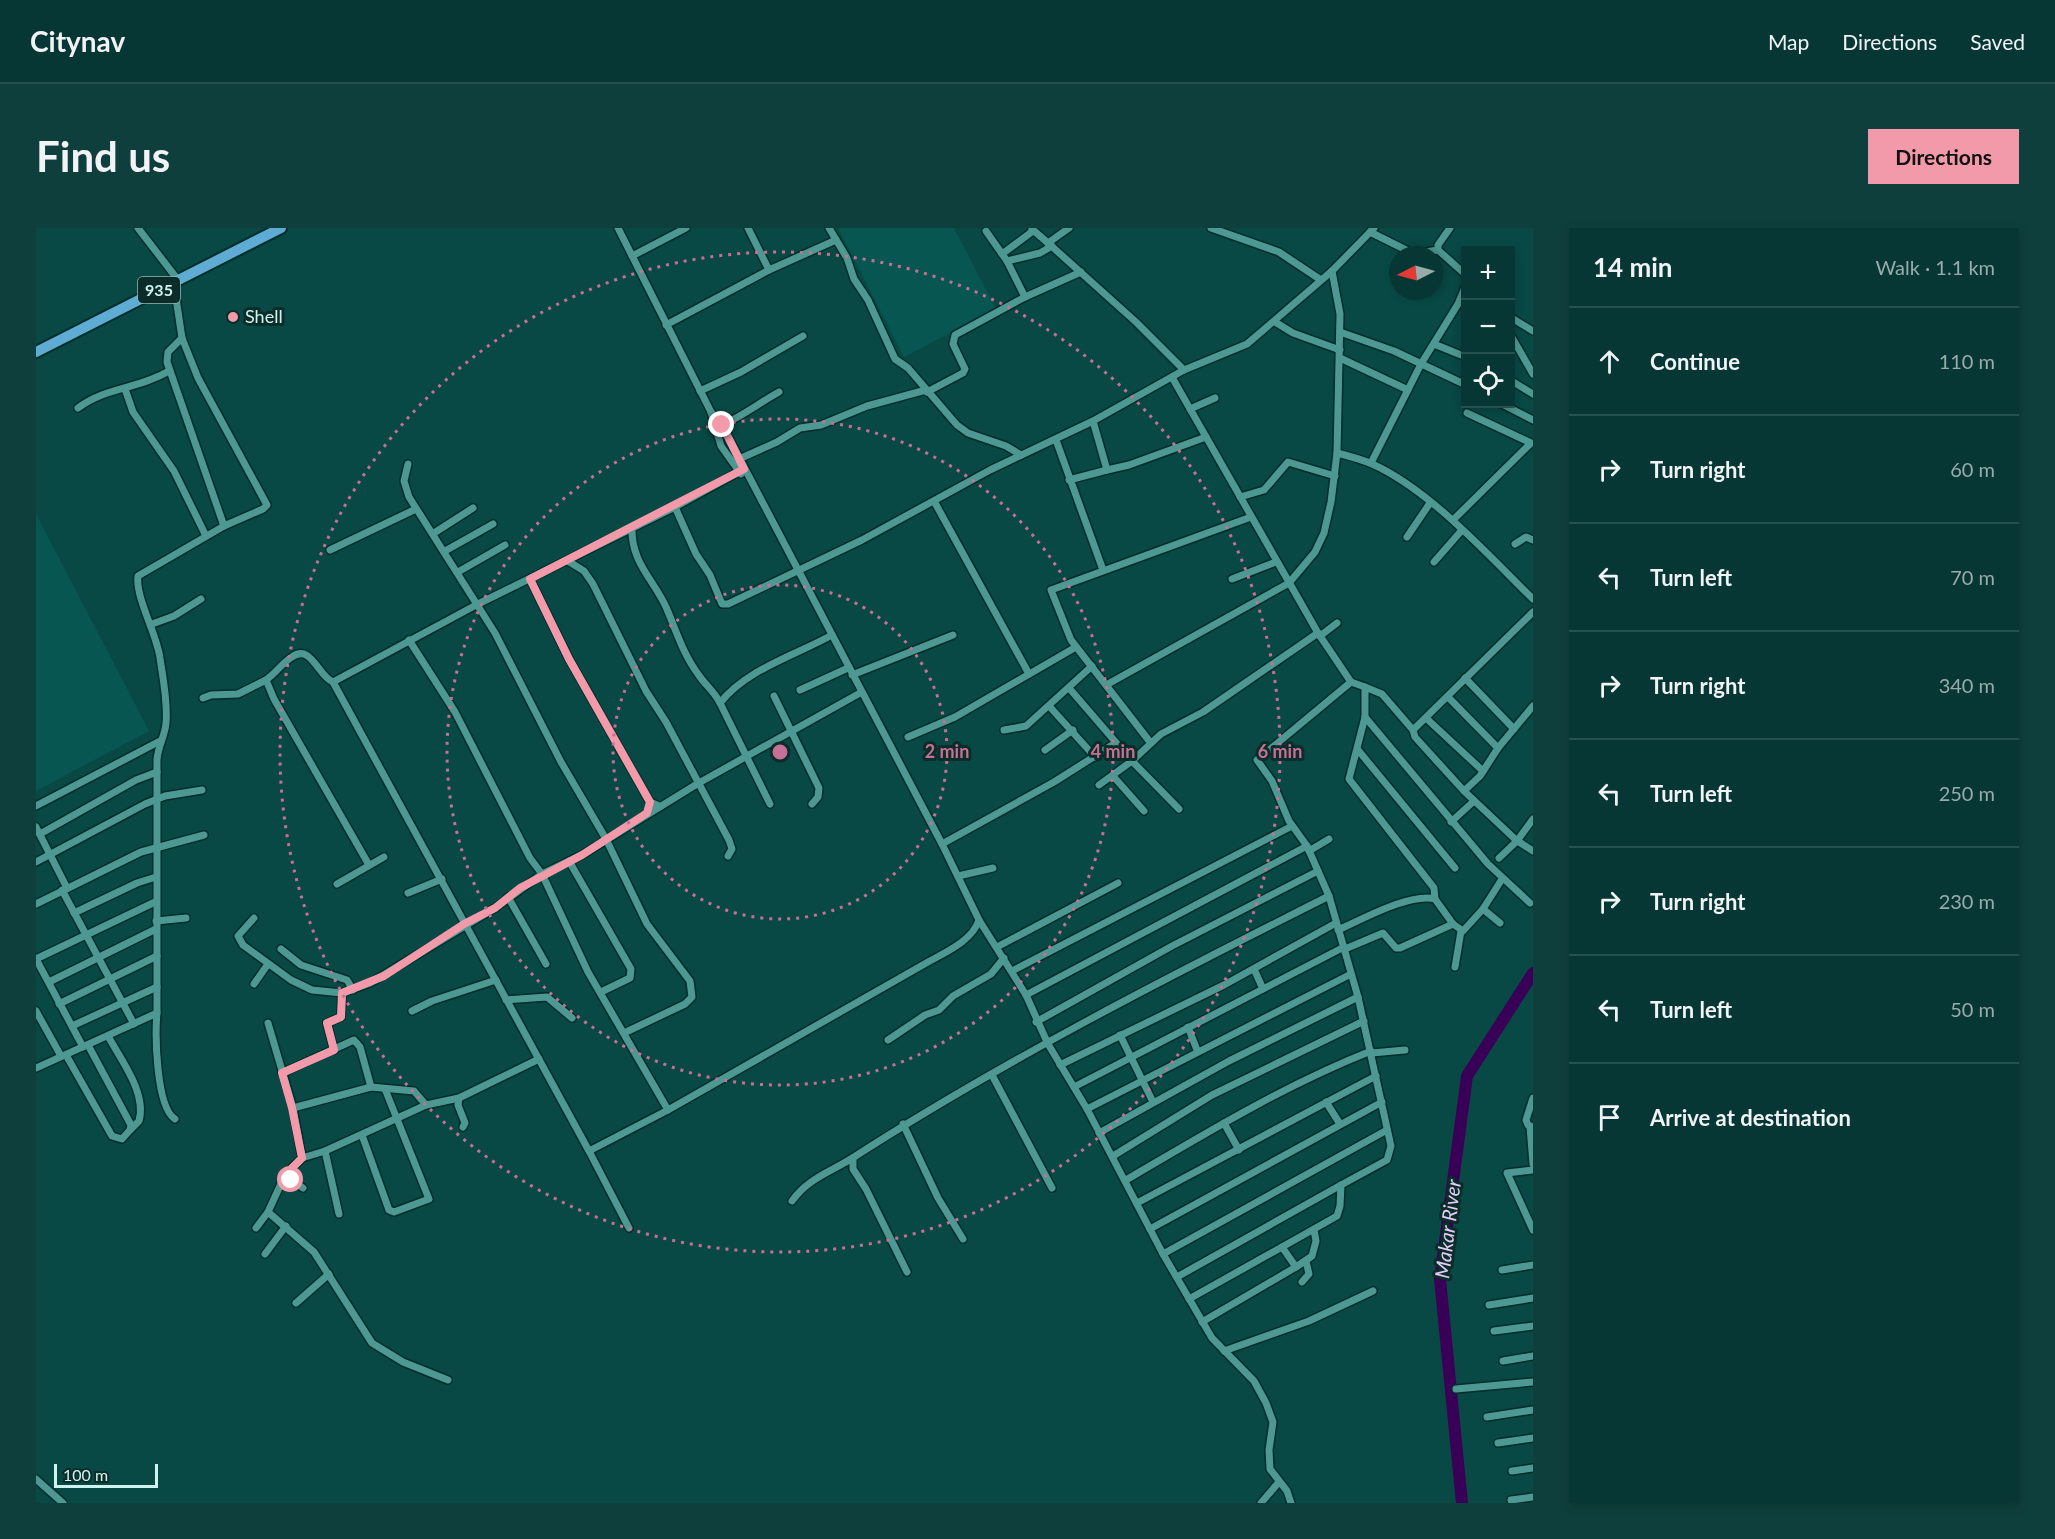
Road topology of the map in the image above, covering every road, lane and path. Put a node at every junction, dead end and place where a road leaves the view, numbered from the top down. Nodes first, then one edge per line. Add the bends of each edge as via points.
1 (138, 228) edge
2 (281, 228) edge
3 (618, 228) edge
4 (686, 228) edge
5 (748, 228) edge
6 (829, 228) edge
7 (1069, 228) edge
8 (1211, 228) edge
9 (1450, 228) edge
10 (1032, 229) edge
11 (1372, 230) edge
12 (986, 231) dead end
13 (836, 240) junction
14 (1050, 245) junction
15 (1400, 246) edge
16 (1438, 246) edge
17 (1002, 254) junction
18 (1443, 254) edge
19 (632, 256) junction
20 (1007, 261) junction
21 (769, 270) junction
22 (1332, 271) junction
23 (1461, 271) edge
24 (1081, 272) junction
25 (1321, 279) junction
26 (174, 282) junction
27 (1461, 294) edge
28 (1025, 297) junction
29 (1515, 321) edge
30 (1275, 322) junction
31 (666, 325) junction
32 (1533, 331) edge
33 (1340, 332) junction
34 (803, 336) dead end
35 (182, 338) junction
36 (1515, 343) edge
37 (1434, 344) junction
38 (36, 352) edge
39 (1340, 354) junction
40 (1461, 355) edge
41 (1421, 364) junction
42 (1184, 370) junction
43 (169, 371) junction
44 (1533, 374) edge
45 (1173, 379) junction
46 (1461, 383) edge
47 (1515, 383) edge
48 (125, 389) junction
49 (1408, 390) junction
50 (700, 391) junction
51 (926, 391) junction
52 (779, 392) dead end
53 (1533, 394) edge
54 (1215, 398) dead end
55 (78, 408) dead end
56 (1510, 408) edge
57 (1190, 409) junction
58 (711, 412) junction
59 (1467, 413) dead end
60 (1533, 420) edge
61 (1093, 421) junction
62 (722, 425) junction
63 (1206, 437) junction
64 (1056, 440) junction
65 (1532, 443) edge
66 (1337, 453) junction
67 (1021, 455) junction
68 (739, 459) junction
69 (1371, 463) junction
70 (408, 464) dead end
71 (1107, 470) junction
72 (743, 472) junction
73 (1335, 476) junction
74 (1069, 480) junction
75 (1240, 497) junction
76 (934, 501) junction
77 (1430, 503) junction
78 (675, 507) junction
79 (473, 508) dead end
80 (416, 509) junction
81 (1251, 517) junction
82 (1453, 520) junction
83 (493, 524) dead end
84 (224, 526) junction
85 (632, 528) junction
86 (1462, 530) junction
87 (434, 533) junction
88 (206, 536) junction
89 (1407, 537) dead end
90 (1533, 540) edge
91 (1515, 544) dead end
92 (505, 545) dead end
93 (330, 550) dead end
94 (446, 551) junction
95 (568, 561) junction
96 (1276, 562) junction
97 (1434, 562) dead end
98 (797, 569) junction
99 (1103, 570) junction
100 (458, 572) junction
101 (530, 579) junction
102 (1232, 579) dead end
103 (1288, 583) junction
104 (201, 599) dead end
105 (1533, 599) edge
106 (478, 604) junction
107 (1533, 612) edge
108 (1337, 623) dead end
109 (152, 624) junction
110 (953, 634) dead end
111 (1319, 634) junction
112 (832, 635) junction
113 (409, 640) junction
114 (1076, 647) junction
115 (1092, 666) junction
116 (850, 671) junction
117 (1029, 674) junction
118 (1465, 678) junction
119 (266, 680) junction
120 (333, 682) junction
121 (1352, 682) junction
122 (1108, 684) junction
123 (1365, 687) junction
124 (1070, 688) junction
125 (800, 690) dead end
126 (860, 693) junction
127 (774, 696) dead end
128 (1448, 697) junction
129 (203, 698) dead end
130 (720, 703) junction
131 (1533, 706) edge
132 (1050, 707) junction
133 (1365, 717) junction
134 (1426, 718) junction
135 (1514, 729) junction
136 (1004, 730) dead end
137 (1073, 730) junction
138 (1413, 730) junction
139 (793, 731) junction
140 (908, 737) dead end
141 (160, 741) junction
142 (1150, 742) junction
143 (1114, 744) junction
144 (1498, 748) junction
145 (1045, 750) dead end
146 (1358, 750) junction
147 (1095, 757) junction
148 (746, 758) junction
149 (1131, 761) junction
150 (1483, 771) junction
151 (157, 772) junction
152 (1113, 776) junction
153 (697, 784) junction
154 (1099, 785) dead end
155 (201, 790) dead end
156 (1464, 791) junction
157 (156, 799) junction
158 (1474, 801) junction
159 (650, 802) junction
160 (770, 804) dead end
161 (812, 804) dead end
162 (36, 806) edge
163 (658, 806) junction
164 (1179, 809) dead end
165 (1144, 811) dead end
166 (647, 813) junction
167 (1533, 819) edge
168 (1451, 822) junction
169 (1292, 826) junction
170 (38, 831) edge
171 (204, 835) dead end
172 (602, 838) junction
173 (1329, 839) dead end
174 (1517, 841) junction
175 (942, 844) junction
176 (156, 846) junction
177 (1308, 849) junction
178 (1533, 851) edge
179 (51, 856) junction
180 (728, 856) dead end
181 (384, 857) dead end
182 (1499, 858) dead end
183 (569, 861) junction
184 (36, 862) edge
185 (369, 865) junction
186 (993, 868) dead end
187 (1455, 868) dead end
188 (1318, 871) junction
189 (542, 874) junction
190 (958, 876) junction
191 (156, 877) junction
192 (442, 879) junction
193 (1502, 879) junction
194 (1118, 883) dead end
195 (337, 884) dead end
196 (65, 889) junction
197 (408, 893) dead end
198 (1329, 896) junction
199 (508, 897) junction
200 (1435, 899) junction
201 (155, 902) junction
202 (1530, 903) dead end
203 (36, 904) edge
204 (1483, 909) junction
205 (75, 913) junction
206 (186, 918) dead end
207 (254, 918) dead end
208 (979, 920) junction
209 (156, 921) junction
210 (1500, 923) dead end
211 (464, 924) junction
212 (1453, 924) junction
213 (1337, 926) junction
214 (156, 929) junction
215 (984, 929) junction
216 (976, 930) junction
217 (1461, 931) junction
218 (86, 935) junction
219 (997, 947) junction
220 (1344, 948) junction
221 (281, 949) dead end
222 (157, 956) junction
223 (97, 958) junction
224 (1004, 958) junction
225 (36, 959) edge
226 (268, 964) junction
227 (546, 964) dead end
228 (1455, 967) dead end
229 (1254, 969) junction
230 (1012, 971) junction
231 (1351, 974) junction
232 (110, 980) junction
233 (496, 980) junction
234 (49, 982) junction
235 (254, 984) dead end
236 (157, 987) junction
237 (1263, 989) junction
238 (353, 990) junction
239 (601, 992) junction
240 (342, 993) junction
241 (1026, 995) junction
242 (1358, 997) junction
243 (506, 1000) junction
244 (121, 1001) junction
245 (59, 1004) junction
246 (36, 1011) edge
247 (412, 1011) dead end
248 (157, 1013) junction
249 (573, 1018) dead end
250 (1365, 1021) junction
251 (1036, 1022) junction
252 (268, 1023) dead end
253 (134, 1024) junction
254 (72, 1026) junction
255 (1188, 1027) junction
256 (624, 1032) junction
257 (1120, 1035) junction
258 (108, 1036) junction
259 (888, 1040) dead end
260 (1048, 1044) junction
261 (86, 1046) junction
262 (334, 1050) junction
263 (1197, 1050) junction
264 (1405, 1050) dead end
265 (1371, 1052) junction
266 (63, 1055) junction
267 (1131, 1057) junction
268 (539, 1059) junction
269 (1060, 1065) junction
270 (37, 1066) edge
271 (282, 1073) junction
272 (992, 1075) junction
273 (1376, 1076) junction
274 (1141, 1081) junction
275 (371, 1087) junction
276 (1074, 1087) junction
277 (385, 1089) junction
278 (459, 1098) junction
279 (1533, 1098) edge
280 (1153, 1102) junction
281 (1326, 1102) junction
282 (1382, 1102) junction
283 (426, 1105) junction
284 (292, 1108) junction
285 (1087, 1109) junction
286 (668, 1110) junction
287 (396, 1118) junction
288 (175, 1119) dead end
289 (1224, 1123) junction
290 (1340, 1124) junction
291 (903, 1125) junction
292 (463, 1127) dead end
293 (1532, 1127) edge
294 (130, 1130) junction
295 (1387, 1130) junction
296 (1100, 1133) junction
297 (362, 1135) junction
298 (1239, 1150) junction
299 (325, 1151) junction
300 (589, 1151) junction
301 (1113, 1156) junction
302 (302, 1158) junction
303 (853, 1158) junction
304 (1533, 1164) edge
305 (1533, 1170) edge
306 (285, 1175) junction
307 (1126, 1180) junction
308 (1341, 1185) junction
309 (303, 1188) dead end
310 (1052, 1188) dead end
311 (792, 1201) dead end
312 (1137, 1203) junction
313 (268, 1212) junction
314 (339, 1214) dead end
315 (286, 1226) junction
316 (256, 1228) dead end
317 (629, 1228) dead end
318 (1150, 1229) junction
319 (1533, 1230) edge
320 (1315, 1233) junction
321 (963, 1239) dead end
322 (1282, 1247) junction
323 (265, 1254) dead end
324 (1163, 1254) junction
325 (1306, 1261) junction
326 (1533, 1265) edge
327 (1296, 1267) junction
328 (1502, 1270) dead end
329 (907, 1272) dead end
330 (329, 1274) junction
331 (1177, 1277) junction
332 (1302, 1282) dead end
333 (1373, 1290) dead end
334 (1533, 1298) edge
335 (1189, 1299) junction
336 (296, 1303) dead end
337 (1489, 1305) dead end
338 (1202, 1322) junction
339 (1533, 1326) edge
340 (1494, 1331) dead end
341 (1224, 1351) junction
342 (1533, 1356) edge
343 (1503, 1360) dead end
344 (448, 1380) dead end
345 (1533, 1382) edge
346 (1456, 1389) dead end
347 (1533, 1410) edge
348 (1487, 1417) dead end
349 (1533, 1438) edge
350 (1498, 1443) dead end
351 (1533, 1468) edge
352 (1512, 1471) dead end
353 (36, 1479) edge
354 (1279, 1482) junction
355 (1533, 1497) edge
356 (53, 1499) edge
357 (1511, 1500) dead end
358 (63, 1503) edge
359 (1261, 1503) edge
360 (1291, 1503) edge

1 - 26 street
2 - 26 main road, 935
3 - 19 street
4 - 19 street
5 - 21 street
6 - 13 street
7 - 14 street
8 - 25 street via 1279,252
9 - 16 street
10 - 14 street
10 - 17 street
11 - 15 street
11 - 22 street
12 - 17 street
13 - 21 street
13 - 51 street via 895,359 906,365
14 - 20 street via 1040,253
14 - 24 street
17 - 20 street
18 - 23 street
19 - 31 street
20 - 28 street
21 - 31 street
22 - 25 street
22 - 33 street
24 - 28 street
24 - 42 street
25 - 30 street
26 - 35 street
26 - 38 main road, 935
27 - 37 street
28 - 51 street via 955,335 953,344 965,369 963,373
29 - 32 street
30 - 39 street
30 - 42 street via 1247,344
31 - 50 street
33 - 39 street
33 - 41 street
34 - 50 street
35 - 43 street via 168,352
35 - 84 street via 202,386 266,502 262,510
36 - 44 street
37 - 40 street
37 - 41 street
39 - 49 street
39 - 66 street
41 - 46 street
41 - 49 street
42 - 45 street
43 - 48 street
43 - 84 street
45 - 57 street
45 - 61 street
47 - 53 street
48 - 55 street via 103,392
48 - 88 street via 133,412 174,471
49 - 69 street
50 - 58 street
51 - 67 street via 946,416 968,433
51 - 68 street via 867,406 821,425 800,428
52 - 62 street via 748,414
54 - 57 street
56 - 60 street
57 - 63 street
58 - 62 street
58 - 72 street via 721,446
59 - 65 street
61 - 64 street
61 - 71 street
62 - 68 street
63 - 71 street
63 - 75 street
64 - 67 street
64 - 74 street
65 - 82 street
66 - 69 street
66 - 73 street
67 - 76 street
68 - 72 street
69 - 77 street
70 - 80 street via 404,481
71 - 74 street
72 - 78 street
72 - 98 street
73 - 75 street via 1288,462 1264,490
73 - 103 street via 1320,544 1308,564
74 - 99 street
75 - 81 street
76 - 98 street
76 - 117 street
77 - 82 street
77 - 89 street
78 - 85 street
78 - 98 street via 722,604 734,602
79 - 87 street
80 - 87 street
80 - 93 street
81 - 96 street
81 - 99 street
82 - 86 street
83 - 94 street
84 - 88 street
85 - 95 street
85 - 130 street via 636,558 662,600 694,668
86 - 97 street
86 - 105 street
87 - 94 street
88 - 109 street via 138,576
90 - 91 street via 1526,537
92 - 100 street
94 - 100 street
95 - 101 street
95 - 153 street via 584,571 592,584
96 - 102 street
96 - 103 street
98 - 112 street
99 - 114 street via 1051,590
100 - 106 street
101 - 106 street
101 - 159 street via 569,659
103 - 111 street
103 - 122 street
104 - 109 street
106 - 113 street
106 - 172 street
107 - 118 street
108 - 111 street
109 - 141 street via 161,660 166,714
110 - 116 street
111 - 121 street
111 - 142 street via 1203,712
112 - 116 street
112 - 130 street via 752,675 734,686
113 - 120 street
113 - 189 street via 455,712 530,858
114 - 115 street
114 - 117 street
115 - 122 street
115 - 124 street
116 - 125 street
116 - 126 street
117 - 140 street via 955,717
118 - 128 street
118 - 135 street
119 - 120 street via 292,656 303,654
119 - 129 street via 238,694
119 - 185 street
120 - 192 street
121 - 123 street
121 - 169 street via 1257,758
122 - 142 street
123 - 133 street
123 - 138 street via 1382,694
124 - 132 street
124 - 143 street
126 - 139 street
126 - 175 street
127 - 139 street
128 - 134 street
128 - 144 street
130 - 148 street
131 - 135 street
132 - 136 street via 1026,726
132 - 137 street
133 - 146 street
133 - 168 street
134 - 138 street
134 - 150 street
135 - 144 street
137 - 145 street
137 - 147 street
138 - 156 street via 1415,738
139 - 148 street
139 - 161 street via 819,788
141 - 151 street
141 - 162 street
142 - 149 street
143 - 147 street
143 - 149 street
144 - 150 street
146 - 187 street
146 - 200 street via 1350,782 1434,888
147 - 175 street
148 - 153 street
148 - 160 street
149 - 152 street
149 - 164 street
150 - 156 street
151 - 157 street
151 - 170 street
152 - 154 street
152 - 165 street
153 - 163 street
153 - 180 street via 729,840 732,849
155 - 157 street
156 - 158 street
157 - 176 street
157 - 179 street
158 - 168 street
158 - 174 street
159 - 163 street
159 - 166 street
163 - 166 street
166 - 172 street
167 - 174 street
168 - 193 street
169 - 177 street
169 - 230 street
170 - 179 street
171 - 176 street
172 - 183 street
172 - 256 street via 647,924 693,988 692,997 685,1004
173 - 177 street
174 - 178 street
174 - 182 street
175 - 190 street
176 - 191 street
176 - 196 street
177 - 188 street
177 - 241 street
179 - 184 street
179 - 196 street
181 - 185 street
183 - 189 street
183 - 239 street via 631,969 630,978
185 - 195 street
186 - 190 street
188 - 198 street
188 - 251 street
189 - 199 street
189 - 239 street
190 - 208 street
191 - 201 street
191 - 205 street via 144,879
192 - 197 street
192 - 211 street
193 - 202 street
193 - 204 street
194 - 219 street
196 - 203 street
196 - 205 street
198 - 213 street
198 - 260 street
199 - 211 street
199 - 227 street
200 - 212 street
200 - 213 street via 1406,901
201 - 209 street
201 - 218 street
204 - 210 street
204 - 217 street
205 - 218 street
206 - 209 street
207 - 226 street via 238,938
208 - 215 street
208 - 216 street
209 - 214 street
211 - 233 street
211 - 238 street via 384,976
212 - 217 street
212 - 220 street via 1400,948 1383,933
213 - 220 street
213 - 229 street
214 - 222 street
214 - 223 street
215 - 216 street
215 - 219 street
216 - 286 street via 928,962
217 - 228 street
218 - 223 street
218 - 225 street
219 - 224 street
220 - 231 street
220 - 237 street
221 - 238 street via 301,965 347,980
222 - 232 street
222 - 236 street
223 - 232 street
223 - 234 street
224 - 230 street
224 - 259 street via 991,974
225 - 234 street
226 - 235 street
226 - 240 street via 305,987
229 - 237 street
229 - 257 street
230 - 241 street
231 - 242 street
231 - 263 street
232 - 244 street
232 - 245 street
233 - 243 street
233 - 247 street
234 - 245 street
236 - 244 street
236 - 248 street
237 - 255 street
238 - 240 street
239 - 256 street
240 - 262 street via 341,1017 327,1023
241 - 251 street
242 - 250 street
242 - 280 street
243 - 249 street via 547,997
243 - 268 street
244 - 253 street
244 - 254 street
245 - 254 street
246 - 266 street
248 - 253 street
248 - 288 street via 158,1065 167,1111
250 - 265 street
250 - 301 street via 1212,1095
251 - 260 street
252 - 271 street
253 - 258 street
254 - 261 street
255 - 263 street
255 - 267 street
256 - 286 street
257 - 267 street
257 - 269 street
258 - 261 street
258 - 294 street via 136,1087 140,1117
260 - 269 street
260 - 272 street
261 - 266 street
261 - 294 street
262 - 271 street
262 - 275 street via 357,1042
263 - 274 street
264 - 265 street
265 - 273 street
265 - 289 street via 1319,1071
266 - 270 street
266 - 294 street via 112,1136 122,1138
267 - 274 street
267 - 276 street
268 - 278 street
268 - 300 street
269 - 276 street
271 - 284 street
272 - 291 street
272 - 310 street
273 - 281 street
273 - 282 street
274 - 280 street
274 - 285 street
275 - 277 street
275 - 284 street
276 - 285 street
277 - 283 street via 414,1091
277 - 287 street
278 - 283 street
278 - 292 street
279 - 293 street via 1526,1120
280 - 296 street
281 - 290 street
281 - 298 street
282 - 290 street
282 - 295 street
283 - 287 street
284 - 302 street
285 - 296 street
286 - 300 street
287 - 297 street
287 - 297 street via 429,1199 394,1212 389,1210
289 - 298 street
289 - 307 street
290 - 318 street
291 - 303 street
291 - 321 street via 938,1198
293 - 304 street
295 - 308 street via 1392,1146 1387,1160
295 - 324 street
296 - 301 street
297 - 299 street
298 - 312 street
299 - 302 street
299 - 314 street
300 - 317 street
301 - 307 street
302 - 306 street
303 - 311 street via 808,1182
303 - 329 street via 853,1169
305 - 319 street via 1507,1173
306 - 309 street
306 - 313 street
307 - 312 street
308 - 320 street via 1338,1213
308 - 331 street
312 - 318 street
313 - 315 street
313 - 316 street
315 - 323 street
315 - 330 street via 314,1252
318 - 324 street
320 - 322 street
320 - 325 street via 1315,1249
322 - 327 street
322 - 335 street
324 - 331 street
325 - 327 street
325 - 332 street via 1309,1274
326 - 328 street
327 - 338 street
330 - 336 street
330 - 344 street via 372,1343 403,1362
331 - 335 street
333 - 341 street via 1309,1321
334 - 337 street
335 - 338 street
338 - 341 street
339 - 340 street
341 - 354 street via 1254,1381 1274,1422 1269,1459 1270,1469
342 - 343 street
345 - 346 street
347 - 348 street
349 - 350 street
351 - 352 street
353 - 356 street
354 - 359 street
354 - 360 street
355 - 357 street
356 - 358 street

